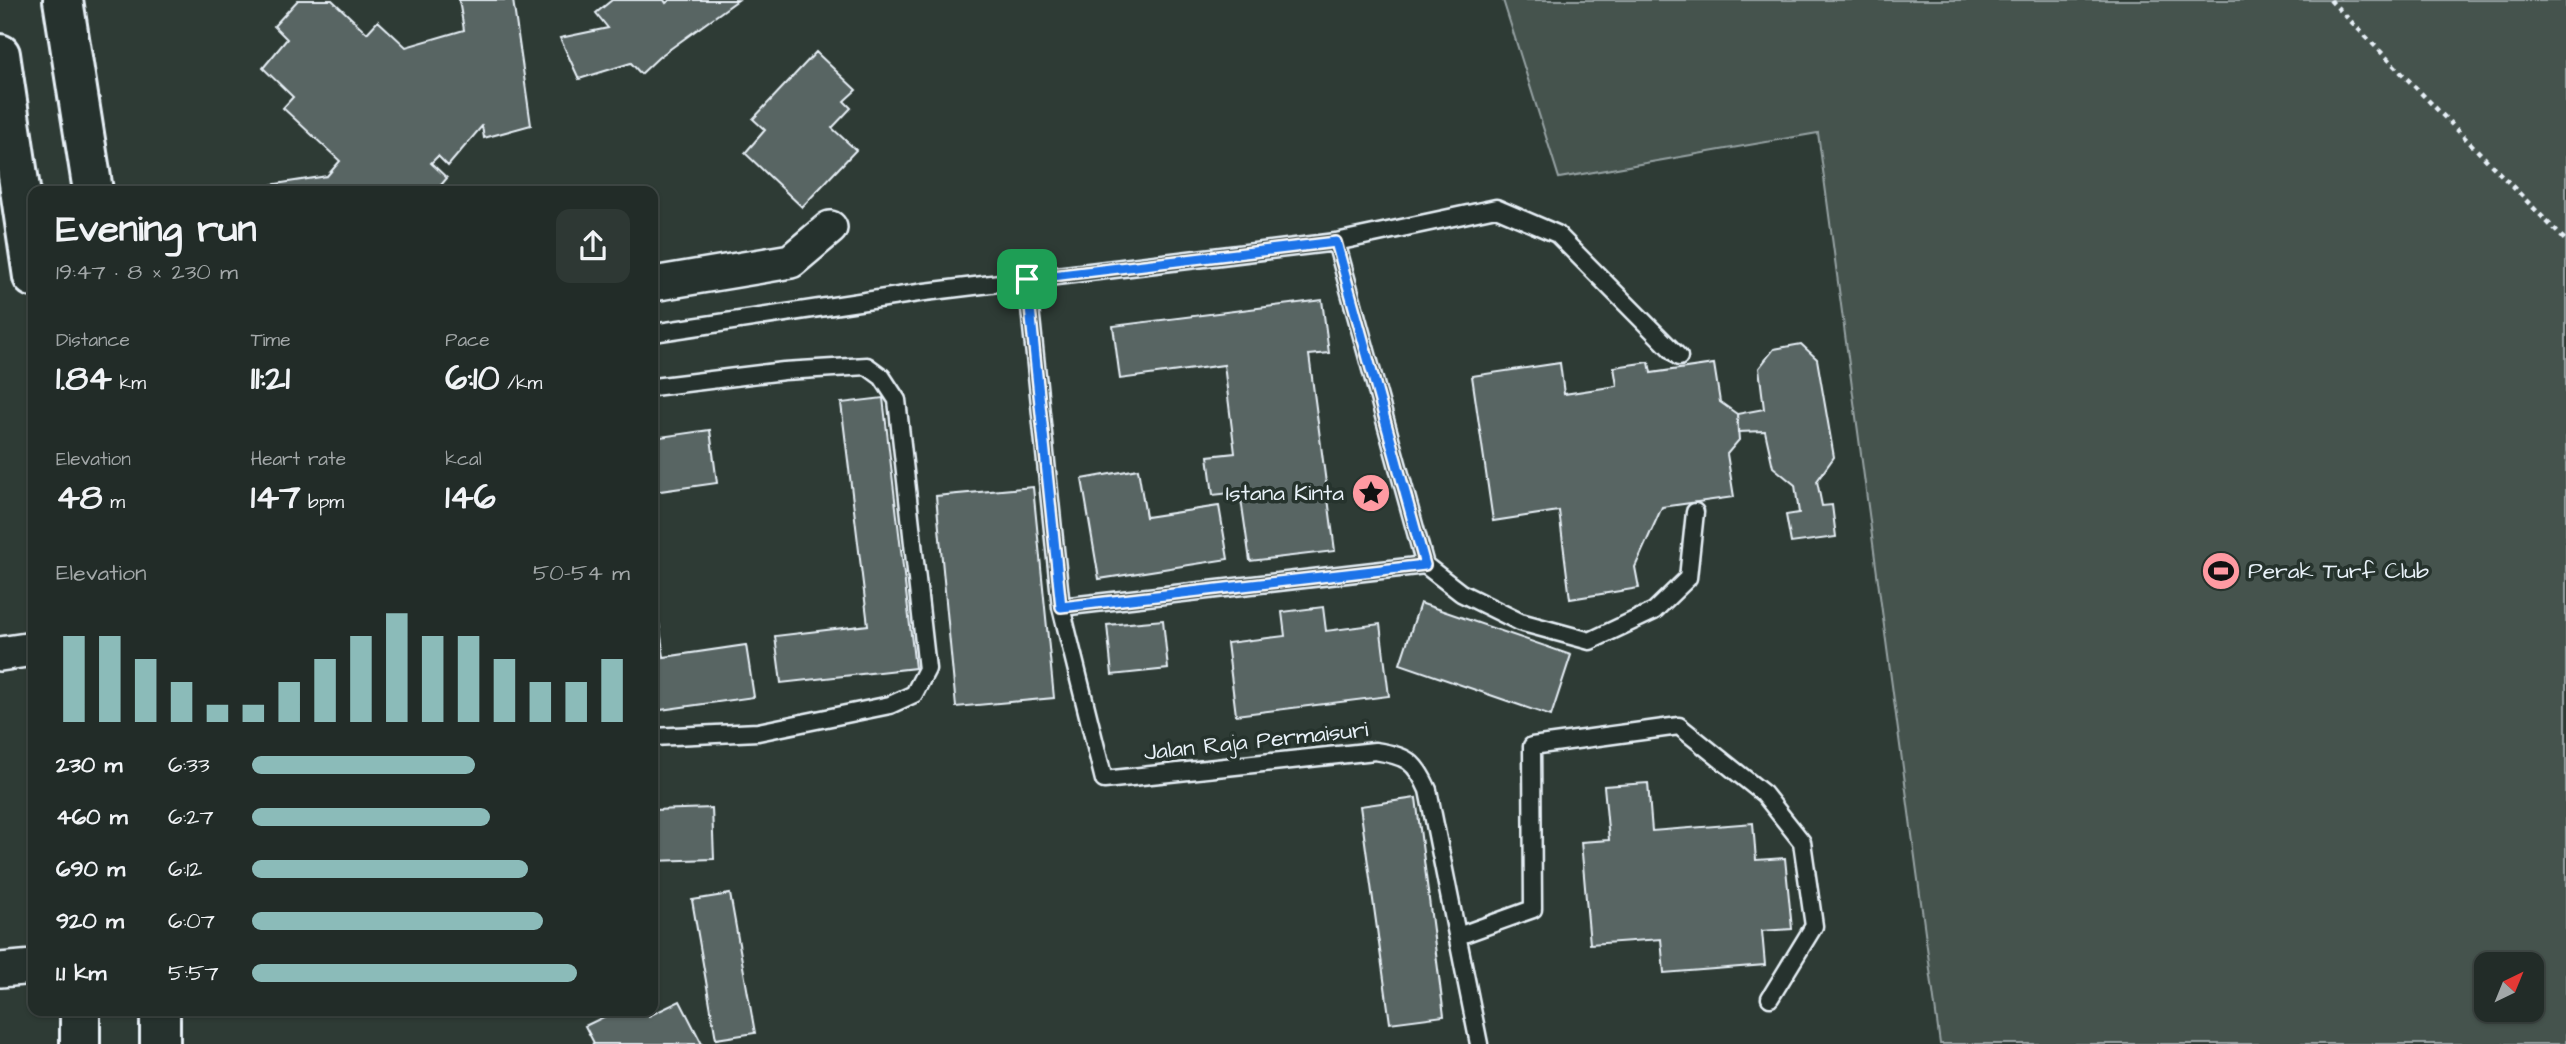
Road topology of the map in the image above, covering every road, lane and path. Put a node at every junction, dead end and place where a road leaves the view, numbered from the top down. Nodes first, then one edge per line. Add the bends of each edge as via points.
1 (63, 0) edge
2 (2330, 0) edge
3 (0, 54) edge
4 (92, 186) edge
5 (830, 228) dead end
6 (2566, 241) edge
7 (1336, 242) junction
8 (28, 243) edge
9 (1027, 279) junction
10 (658, 283) edge
11 (658, 332) edge
12 (1679, 357) dead end
13 (658, 386) edge
14 (1695, 512) dead end
15 (1425, 565) junction
16 (1061, 607) junction
17 (28, 650) edge
18 (0, 654) edge
19 (658, 737) edge
20 (1458, 936) junction
21 (28, 968) edge
22 (0, 971) edge
23 (1770, 998) dead end
24 (80, 1016) edge
25 (160, 1016) edge
26 (80, 1044) edge
27 (160, 1044) edge
28 (1479, 1044) edge

1 - 4 highway
2 - 6 path
3 - 8 highway
5 - 10 street via 791,261
7 - 9 lane
7 - 12 lane via 1496,208 1557,234
7 - 15 lane
9 - 11 lane
9 - 16 lane
13 - 19 lane via 867,366 882,377 897,400 927,669 914,694 890,705 758,732
14 - 15 lane via 1688,578 1654,611 1590,641 1520,622 1461,593
15 - 16 lane
16 - 20 lane, Jalan Raja Permaisuri via 1104,780 1376,751 1401,755 1419,769 1428,790
17 - 18 street
20 - 23 lane via 1533,909 1532,746 1679,726 1764,794 1802,842 1814,926
20 - 28 lane, Jalan Raja Permaisuri
21 - 22 street
24 - 26 highway
25 - 27 highway

